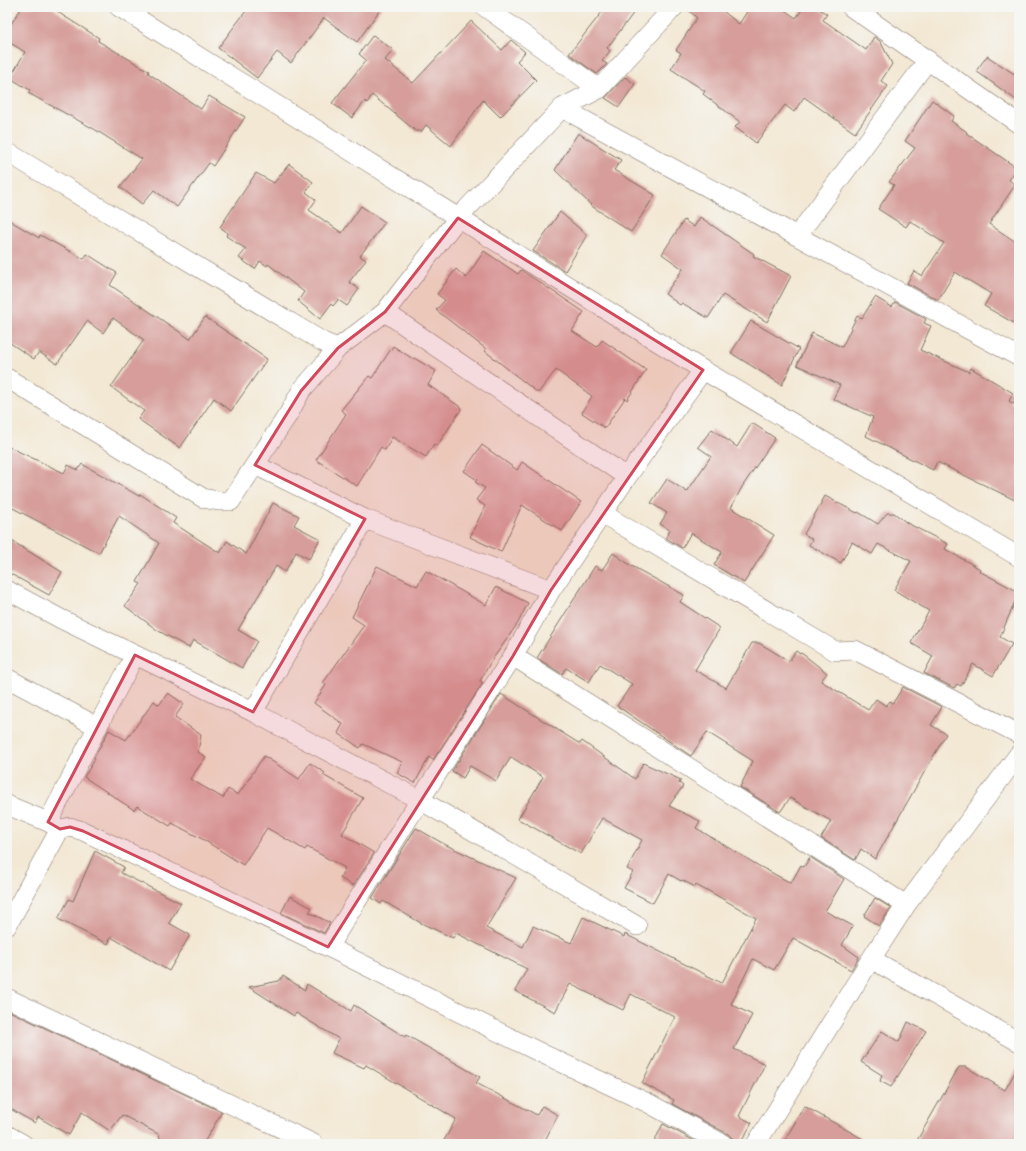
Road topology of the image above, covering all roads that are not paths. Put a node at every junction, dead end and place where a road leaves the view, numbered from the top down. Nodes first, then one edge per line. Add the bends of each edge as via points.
1 (119, 7) edge
2 (485, 7) edge
3 (674, 7) edge
4 (851, 7) edge
5 (146, 14) edge
6 (928, 60) junction
7 (600, 89) junction
8 (562, 108) junction
9 (1019, 124) edge
10 (7, 152) edge
11 (458, 218) junction
12 (797, 236) junction
13 (385, 312) junction
14 (338, 348) junction
15 (1019, 357) edge
16 (703, 370) junction
17 (7, 378) edge
18 (255, 465) junction
19 (627, 477) junction
20 (603, 514) junction
21 (365, 519) junction
22 (1019, 557) edge
23 (7, 590) edge
24 (551, 590) junction
25 (135, 655) junction
26 (513, 656) junction
27 (7, 678) edge
28 (253, 712) junction
29 (98, 727) junction
30 (1019, 734) edge
31 (1019, 755) edge
32 (420, 800) junction
33 (7, 805) edge
34 (54, 825) junction
35 (906, 904) junction
36 (7, 926) edge
37 (637, 926) dead end
38 (328, 947) junction
39 (871, 959) junction
40 (7, 998) edge
41 (1019, 1042) edge
42 (7, 1135) edge
43 (23, 1144) edge
44 (314, 1144) edge
45 (723, 1144) edge
46 (756, 1144) edge

1 - 5 street
2 - 7 street
3 - 7 street
4 - 6 street
5 - 11 street
6 - 9 street
6 - 12 street
7 - 8 street
8 - 11 street
8 - 12 street
10 - 14 street via 323,342
11 - 13 street
11 - 16 street
12 - 15 street
13 - 14 street
13 - 19 street
14 - 18 street via 301,390
16 - 19 street
16 - 22 street
17 - 18 street via 203,498 218,502 231,501
18 - 21 street
19 - 20 street
20 - 24 street
20 - 30 street via 836,651 855,650
21 - 24 street
21 - 28 street
23 - 25 street
24 - 26 street
25 - 28 street
25 - 29 street
26 - 32 street
26 - 35 street
27 - 29 street
28 - 32 street
29 - 34 street
31 - 35 street
32 - 37 street
32 - 38 street
33 - 34 street
34 - 36 street
34 - 38 street via 83,831
35 - 39 street
38 - 45 street via 650,1104
39 - 41 street
39 - 46 street
40 - 44 street
42 - 43 street

